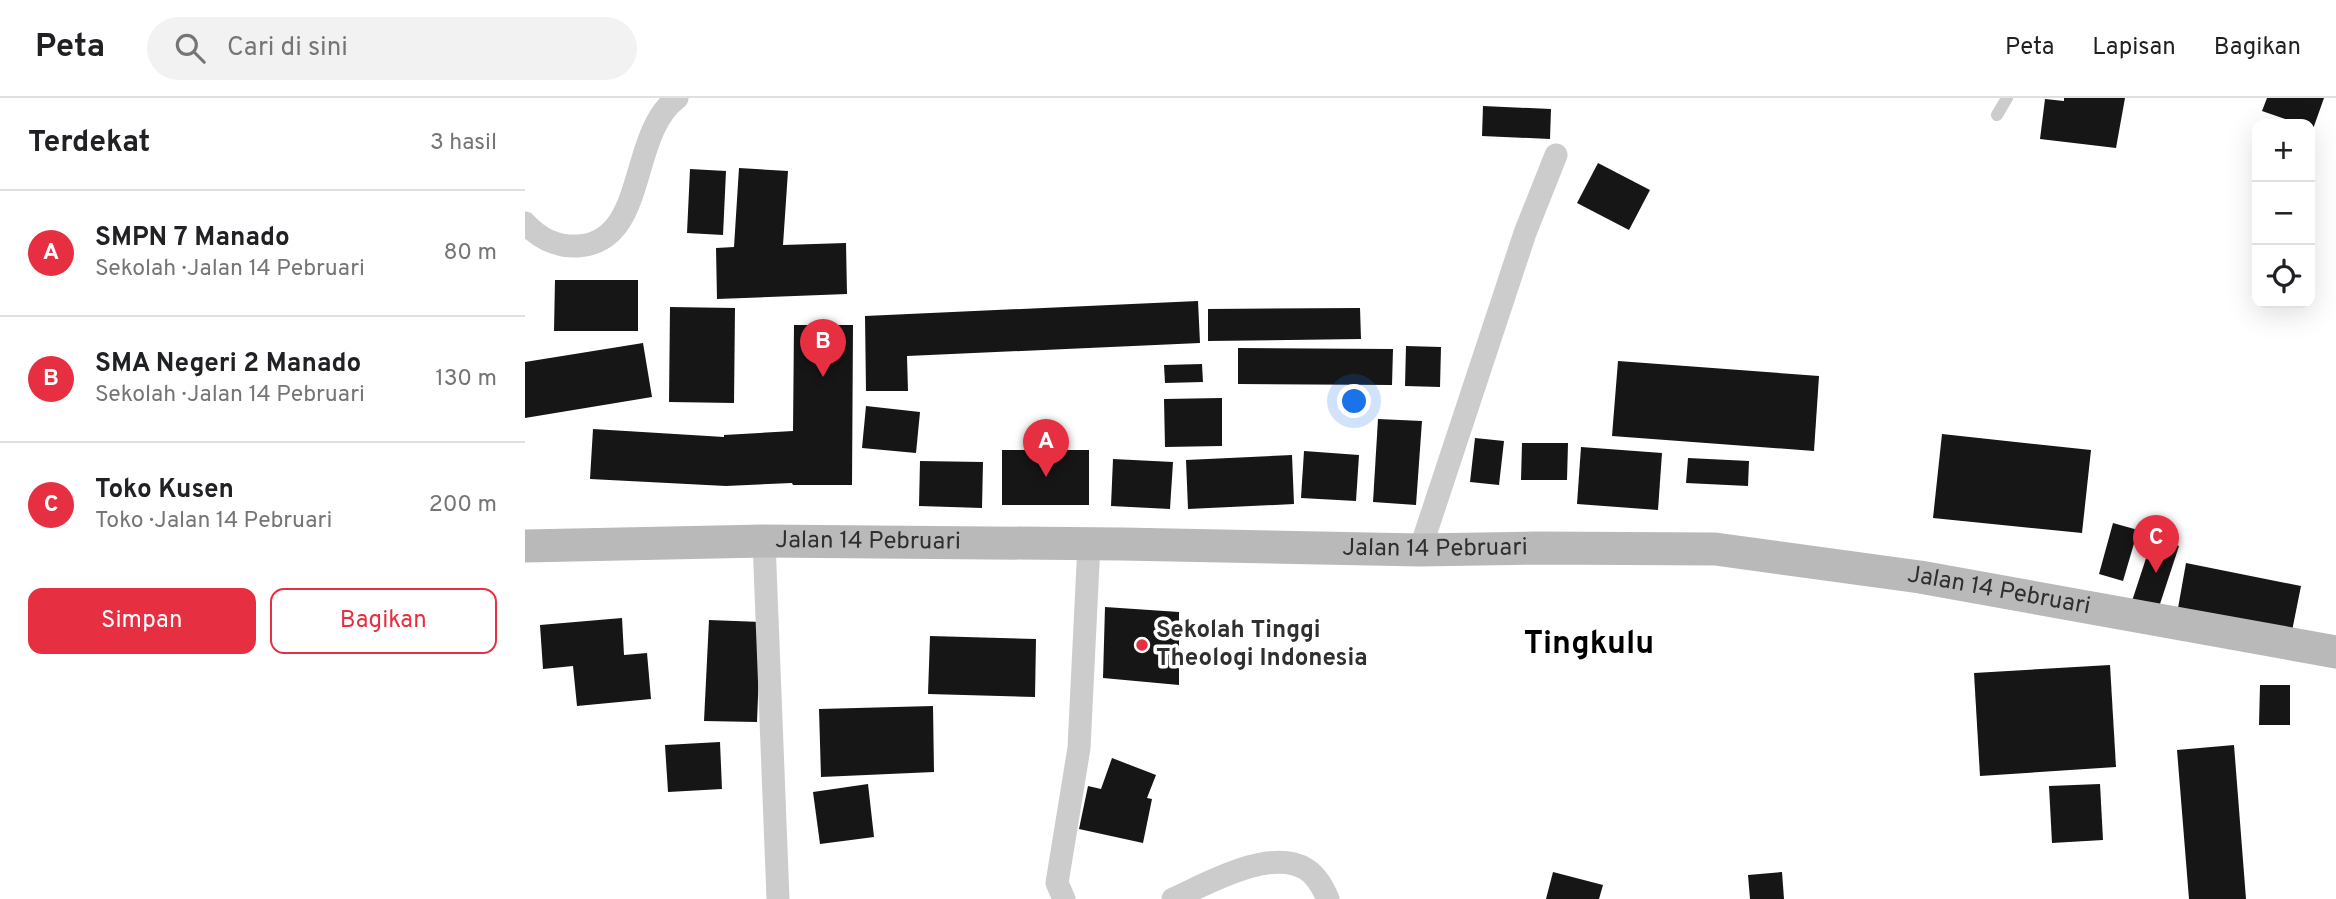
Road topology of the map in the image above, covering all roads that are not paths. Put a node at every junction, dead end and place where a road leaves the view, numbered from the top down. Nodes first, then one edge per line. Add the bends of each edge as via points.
1 (677, 98) edge
2 (2007, 98) edge
3 (1997, 115) dead end
4 (1556, 155) dead end
5 (525, 223) edge
6 (764, 541) junction
7 (1089, 544) junction
8 (525, 546) edge
9 (1420, 551) junction
10 (2336, 652) edge
11 (778, 899) edge
12 (1064, 899) edge
13 (1173, 899) edge
14 (1328, 899) edge

1 - 5 street via 653,129 626,210 610,234 590,245 560,245
2 - 3 lane
4 - 9 street via 1525,233
6 - 7 main road, Jalan 14 Pebruari
6 - 8 main road, Jalan 14 Pebruari
6 - 11 street
7 - 9 main road, Jalan 14 Pebruari
7 - 12 street via 1079,748 1057,883
9 - 10 main road, Jalan 14 Pebruari via 1715,549 1936,580
13 - 14 street via 1226,875 1277,861 1307,870

